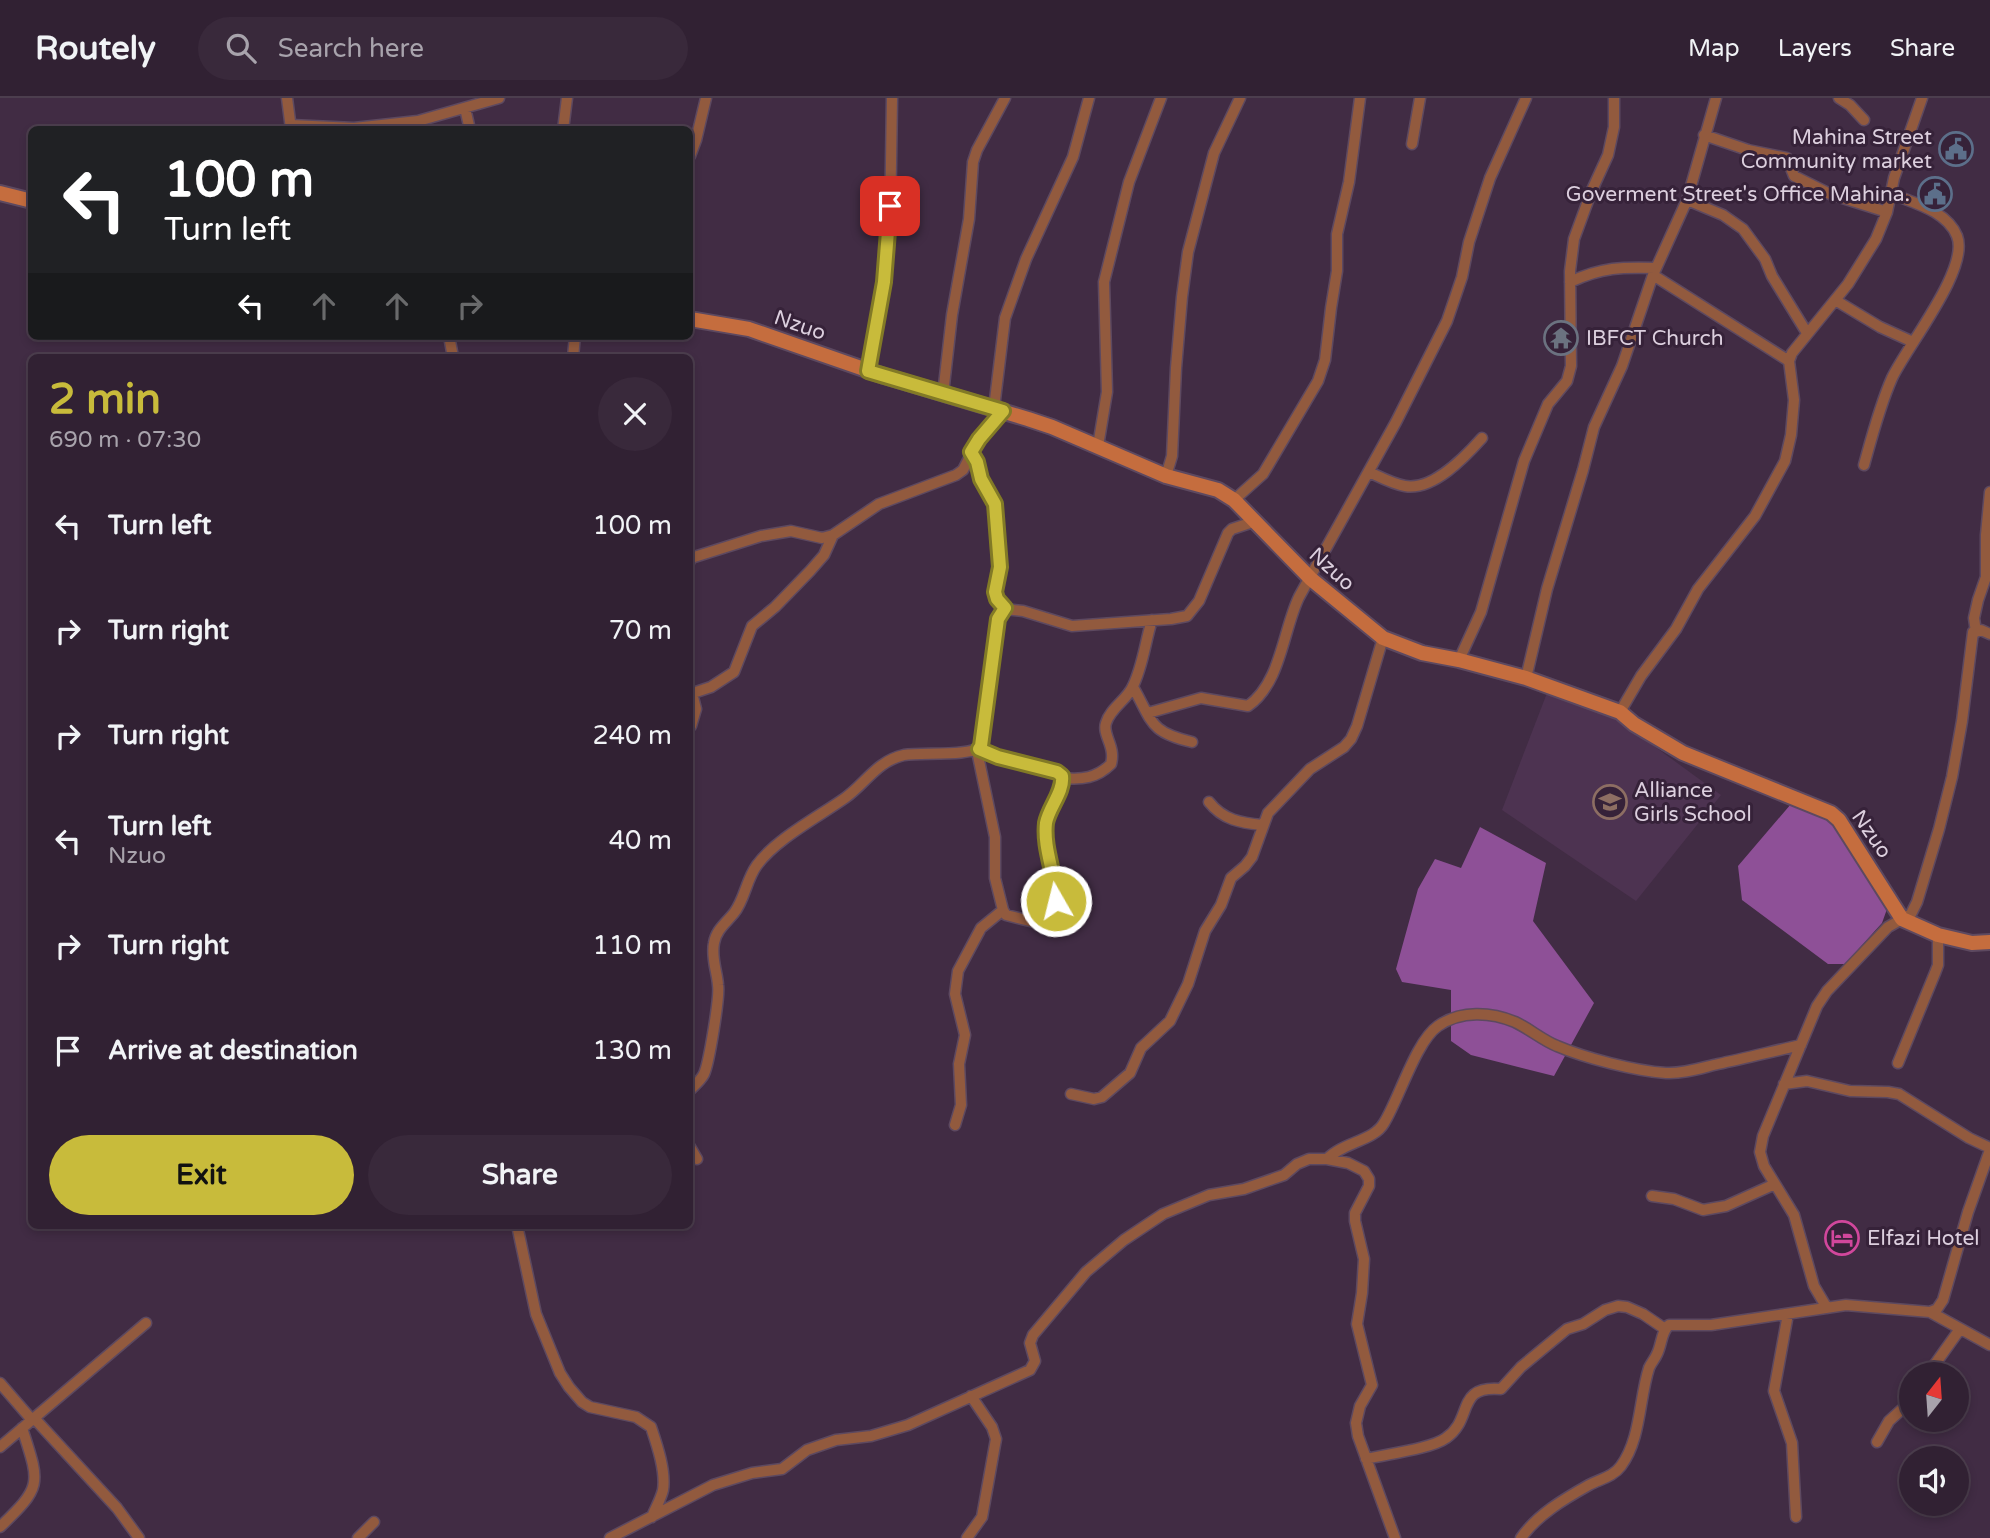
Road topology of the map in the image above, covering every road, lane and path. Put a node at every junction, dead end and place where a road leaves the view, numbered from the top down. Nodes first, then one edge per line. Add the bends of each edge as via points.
1 (287, 98) edge
2 (499, 98) edge
3 (567, 98) edge
4 (706, 98) edge
5 (892, 98) edge
6 (1005, 98) edge
7 (1089, 98) edge
8 (1161, 98) edge
9 (1240, 98) edge
10 (1360, 98) edge
11 (1420, 98) edge
12 (1525, 98) edge
13 (1614, 98) edge
14 (1716, 98) edge
15 (1839, 98) edge
16 (1922, 98) edge
17 (465, 108) junction
18 (1864, 120) dead end
19 (291, 126) edge
20 (378, 126) edge
21 (469, 126) edge
22 (564, 126) edge
23 (1704, 135) junction
24 (1412, 144) dead end
25 (693, 148) edge
26 (0, 193) edge
27 (1892, 194) junction
28 (28, 200) edge
29 (1686, 200) junction
30 (1887, 212) junction
31 (1654, 272) junction
32 (1570, 282) junction
33 (1835, 300) junction
34 (693, 320) edge
35 (1807, 333) junction
36 (1913, 342) junction
37 (1789, 361) junction
38 (868, 371) junction
39 (943, 394) junction
40 (998, 410) junction
41 (1482, 438) dead end
42 (1098, 446) junction
43 (971, 452) junction
44 (1864, 465) dead end
45 (1369, 472) junction
46 (1166, 476) junction
47 (1990, 492) edge
48 (1234, 500) junction
49 (1254, 522) junction
50 (833, 536) junction
51 (693, 557) edge
52 (1311, 579) junction
53 (1005, 608) junction
54 (1152, 620) junction
55 (1976, 632) junction
56 (1990, 634) edge
57 (1383, 638) junction
58 (1459, 660) junction
59 (1526, 678) junction
60 (1133, 687) junction
61 (693, 692) edge
62 (693, 699) edge
63 (1620, 712) junction
64 (1148, 713) junction
65 (693, 719) edge
66 (1192, 742) dead end
67 (978, 750) junction
68 (1063, 779) junction
69 (1209, 802) dead end
70 (1263, 825) junction
71 (1003, 910) junction
72 (1902, 919) junction
73 (1938, 935) junction
74 (1990, 942) edge
75 (1801, 1045) junction
76 (1898, 1063) dead end
77 (1784, 1084) junction
78 (693, 1087) edge
79 (1071, 1094) dead end
80 (955, 1125) dead end
81 (1990, 1149) edge
82 (693, 1152) edge
83 (697, 1159) dead end
84 (1327, 1159) junction
85 (1775, 1184) junction
86 (1652, 1196) dead end
87 (518, 1229) edge
88 (1827, 1308) junction
89 (1930, 1312) junction
90 (1788, 1314) junction
91 (146, 1323) dead end
92 (1665, 1329) junction
93 (1960, 1329) junction
94 (1990, 1344) edge
95 (1937, 1362) edge
96 (0, 1383) edge
97 (971, 1396) junction
98 (1899, 1412) edge
99 (33, 1419) junction
100 (22, 1428) junction
101 (1877, 1442) dead end
102 (0, 1447) edge
103 (1366, 1459) junction
104 (652, 1517) junction
105 (1796, 1517) dead end
106 (374, 1522) dead end
107 (0, 1527) edge
108 (138, 1538) edge
109 (358, 1538) edge
110 (611, 1538) edge
111 (967, 1538) edge
112 (1395, 1538) edge
113 (1521, 1538) edge

1 - 19 street
2 - 17 street
3 - 22 street
4 - 25 street
5 - 38 street via 890,227
6 - 39 street via 973,162
7 - 40 street via 1073,157 1004,318
8 - 42 street via 1129,182 1104,282 1107,392
9 - 46 street via 1214,153 1188,252 1172,456
10 - 48 street via 1349,182 1336,234 1338,271 1325,359 1318,381 1263,474
11 - 24 street
12 - 45 street via 1490,178 1447,321
13 - 32 street via 1608,155 1574,239
14 - 23 street
15 - 18 street
16 - 27 street
17 - 20 street
17 - 21 street
23 - 29 street
23 - 30 street via 1787,158 1794,176 1830,194
26 - 28 street
27 - 30 street
27 - 36 street via 1936,213 1950,224 1960,247 1958,261
29 - 31 street
29 - 35 street via 1743,229
30 - 33 street via 1876,239
31 - 32 street via 1624,267 1594,271
31 - 37 street
31 - 59 street via 1622,366 1594,427
32 - 58 street via 1571,366 1567,382 1548,404 1524,461 1481,612
33 - 35 street
33 - 36 street
34 - 38 street, Nzuo via 749,329
35 - 37 street
36 - 44 street via 1892,379
37 - 63 street via 1794,400 1785,461 1755,516 1698,589
38 - 39 street, Nzuo
39 - 40 street, Nzuo
40 - 42 street, Nzuo
40 - 43 street
41 - 45 street via 1463,460 1419,486 1407,487
42 - 46 street, Nzuo
43 - 50 street via 956,475 879,504
43 - 53 street via 995,504 1000,567 995,592
45 - 52 street
46 - 48 street, Nzuo via 1218,490
47 - 55 street via 1986,577 1978,600
48 - 49 street, Nzuo
49 - 52 street, Nzuo
49 - 54 street via 1228,533 1199,601 1187,616
50 - 51 street via 791,531
50 - 61 street via 817,563 752,626 734,672
52 - 57 street, Nzuo
52 - 64 street via 1290,615 1275,668 1248,706 1201,698
53 - 54 street via 1073,626
53 - 67 street via 998,619
54 - 60 street
55 - 56 street
55 - 72 street via 1939,829 1917,902 1912,914
57 - 58 street, Nzuo via 1422,653
57 - 70 street via 1351,739 1294,783 1274,804
58 - 59 street, Nzuo
59 - 63 street, Nzuo
60 - 64 street
60 - 68 street via 1106,722 1111,764 1090,778
62 - 65 street
63 - 72 street, Nzuo via 1683,753 1839,820
64 - 66 street via 1160,731
67 - 68 street via 1057,772
67 - 71 street
67 - 78 street via 889,760 759,862 714,943 719,993 705,1073
68 - 71 street via 1046,821 1056,888 1053,912 1042,923 1015,918
69 - 70 street via 1230,819
70 - 79 street via 1252,857 1231,878 1205,931 1170,1021 1141,1048 1123,1081 1102,1097
71 - 80 street via 981,928 958,971 955,995 965,1035 959,1064 961,1105
72 - 73 street
72 - 75 street via 1888,927 1827,991
73 - 74 street
73 - 76 street via 1935,973
75 - 77 street
75 - 84 street via 1666,1073 1591,1059 1493,1015 1452,1018 1430,1033 1383,1125
77 - 81 street via 1807,1081 1850,1091 1899,1094
77 - 85 street via 1760,1152
81 - 89 street via 1943,1300
82 - 83 street
84 - 97 street via 1309,1159 1284,1175 1209,1195 1163,1214 1086,1272 1033,1335 1030,1343 1035,1361 1030,1370
84 - 103 street via 1348,1163 1369,1179 1355,1213 1364,1259 1357,1324 1372,1385 1356,1423
85 - 86 street via 1726,1206 1703,1210
85 - 88 street via 1794,1215 1814,1286
87 - 104 street via 536,1314 569,1387 590,1407 636,1417 651,1427 663,1483
88 - 89 street via 1846,1305
88 - 90 street
89 - 93 street
90 - 92 street via 1711,1325 1680,1323
90 - 105 street via 1774,1391 1792,1443
91 - 99 street
92 - 103 street via 1627,1307 1605,1310 1567,1329 1501,1388 1474,1392 1455,1432 1443,1441
92 - 113 street via 1621,1466 1613,1475 1569,1496
93 - 94 street
93 - 95 street
96 - 99 street
97 - 104 street via 908,1425 807,1450 782,1469 731,1478
97 - 111 street via 996,1439 982,1517
98 - 101 street
99 - 100 street
99 - 108 street via 117,1508
100 - 102 street
100 - 107 street via 35,1487 26,1503
103 - 112 street
104 - 110 street
106 - 109 street

